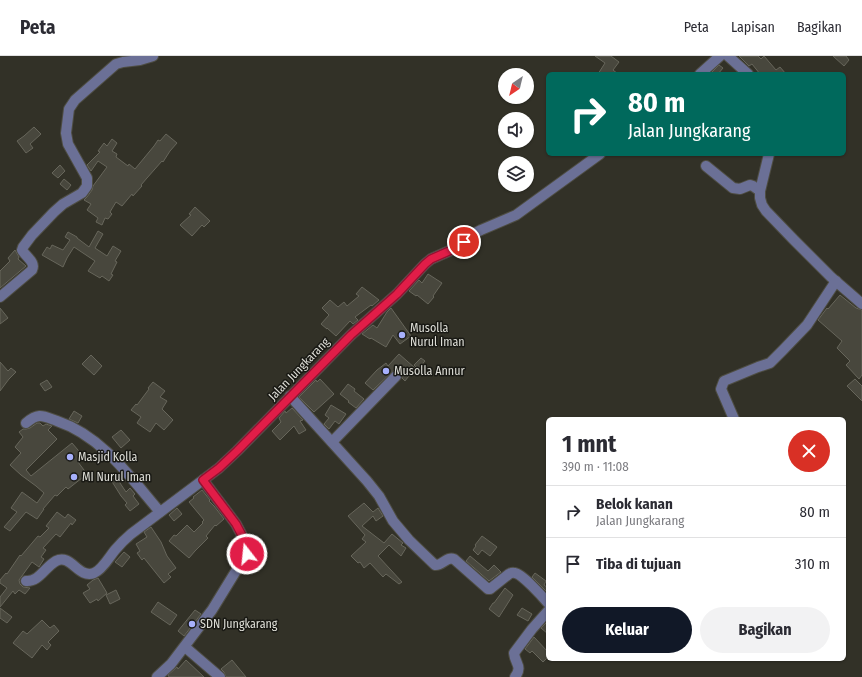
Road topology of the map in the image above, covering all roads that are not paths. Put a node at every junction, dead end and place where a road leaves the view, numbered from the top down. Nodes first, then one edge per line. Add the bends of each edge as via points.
1 (153, 56) edge
2 (720, 56) edge
3 (728, 56) edge
4 (702, 72) edge
5 (746, 72) edge
6 (597, 156) edge
7 (769, 156) edge
8 (706, 166) dead end
9 (760, 191) junction
10 (836, 281) junction
11 (0, 297) edge
12 (862, 304) edge
13 (396, 376) dead end
14 (290, 396) junction
15 (733, 417) edge
16 (26, 423) dead end
17 (332, 442) junction
18 (203, 480) junction
19 (160, 512) junction
20 (26, 581) dead end
21 (546, 601) edge
22 (546, 613) edge
23 (185, 647) junction
24 (157, 677) edge
25 (220, 677) edge
26 (515, 677) edge

1 - 11 street via 116,64 80,95 69,109 66,133 68,144 88,178 87,186 82,193 54,212 32,235 22,250 33,265 32,270
2 - 4 street
3 - 5 street
6 - 14 street, Jalan Jungkarang via 516,215 471,235 456,248 431,259
7 - 9 street
8 - 9 street via 734,188 740,189 750,185
9 - 10 street via 762,205 766,211
10 - 12 street
10 - 15 street via 807,325 770,363 724,381 721,389
13 - 17 street
14 - 17 street
14 - 18 street, Jalan Jungkarang via 237,451
16 - 19 street via 32,418 42,416 82,433 122,467
17 - 21 street via 367,480 393,521 435,565 452,558 488,589 508,574 516,573
18 - 19 street, Jalan Jungkarang
18 - 23 street via 236,524 246,543 247,554
19 - 20 street, Jalan Jungkarang via 122,542 94,573 80,571 63,559 56,561 38,577
22 - 26 street via 514,653 519,666
23 - 24 street
23 - 25 street

